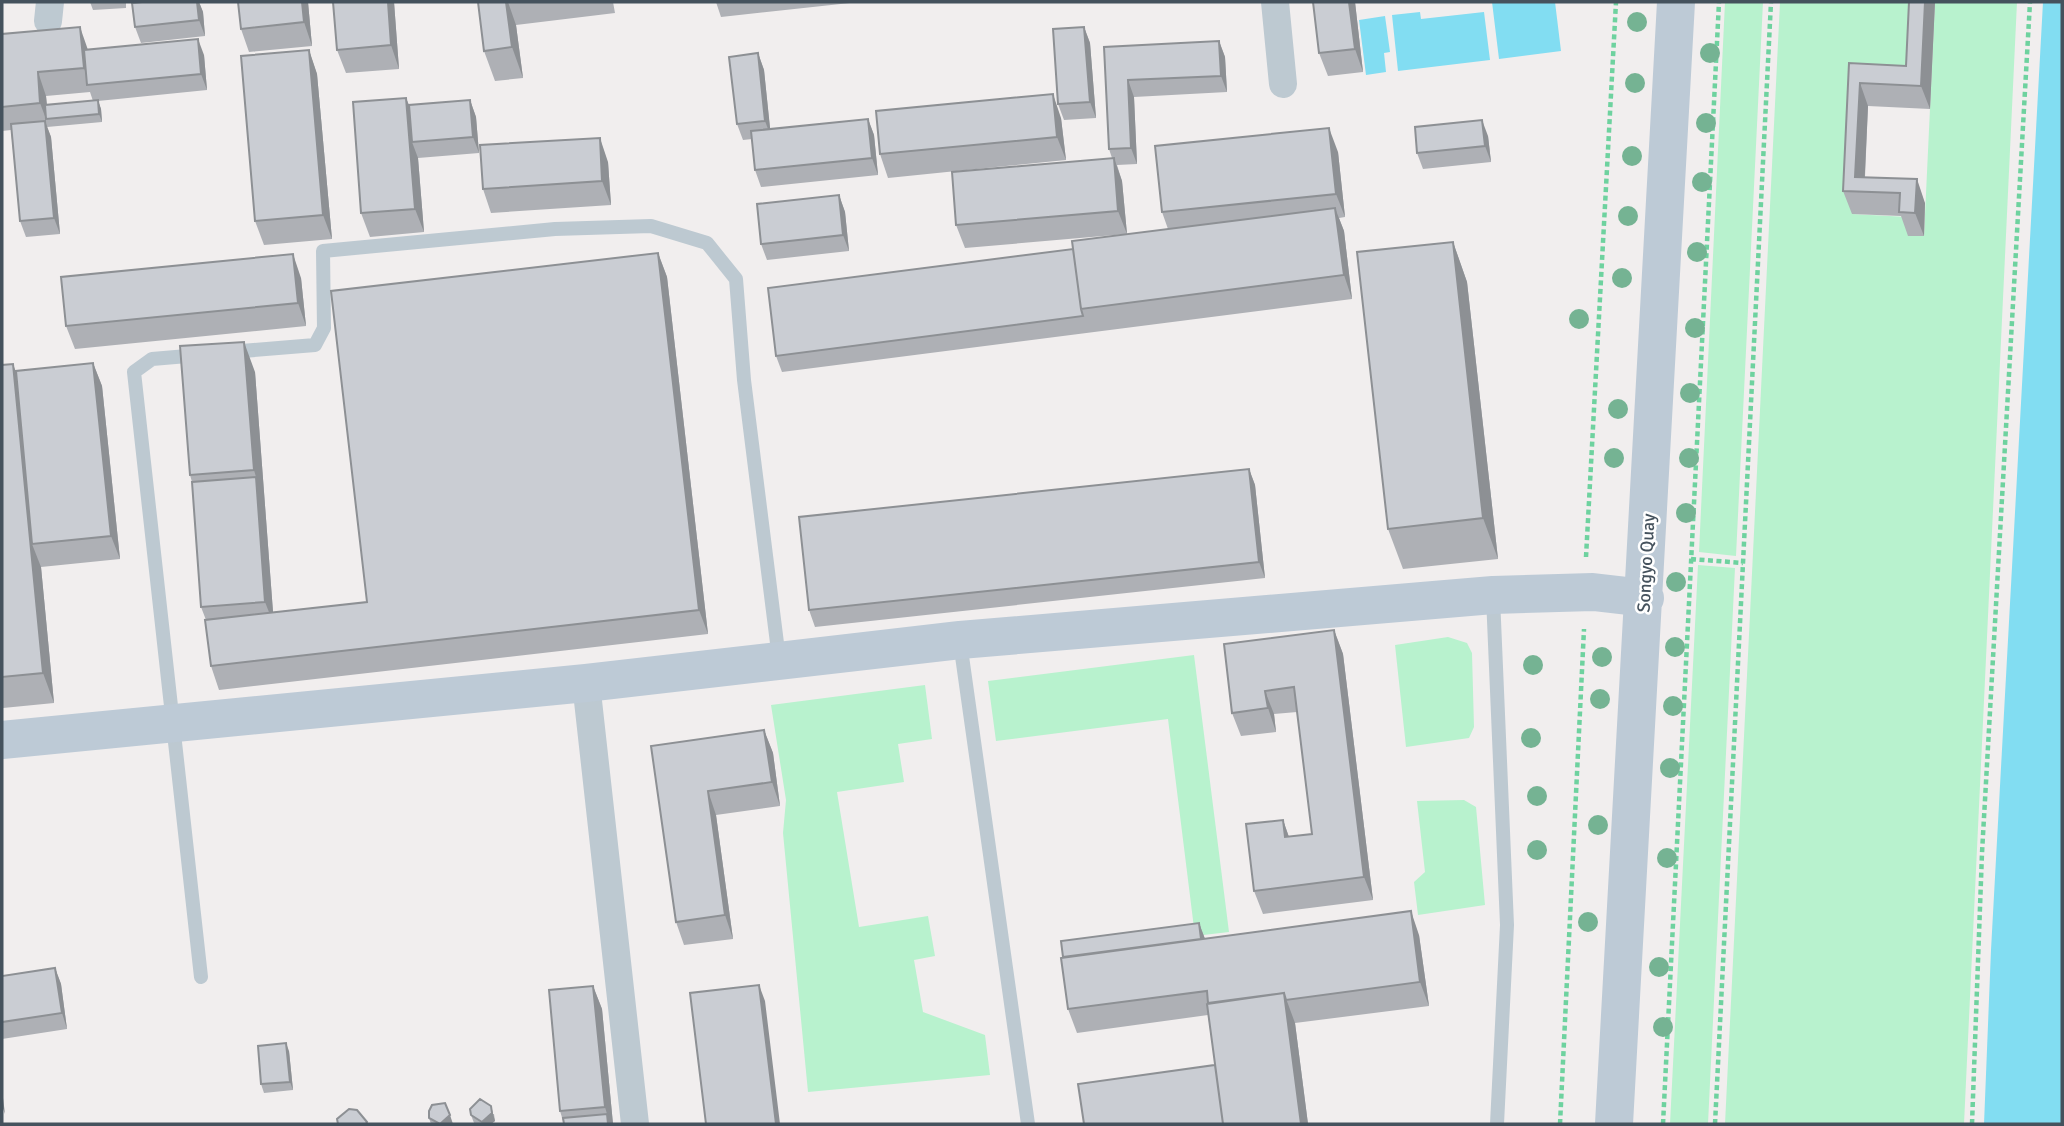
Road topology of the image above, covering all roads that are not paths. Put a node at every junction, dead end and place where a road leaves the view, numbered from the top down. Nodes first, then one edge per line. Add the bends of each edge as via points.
1 (1275, 2) edge
2 (1676, 2) edge
3 (1283, 84) dead end
4 (1493, 596) junction
5 (1645, 597) junction
6 (960, 640) junction
7 (779, 661) junction
8 (586, 683) junction
9 (174, 725) junction
10 (2, 740) edge
11 (201, 976) dead end
12 (635, 1124) edge
13 (1028, 1124) edge
14 (1497, 1124) edge
15 (1615, 1124) edge

1 - 3 street
2 - 5 street, Songyo Quay
4 - 5 street via 1593,592
4 - 6 street
4 - 14 lane via 1507,925
5 - 15 street, Songyo Quay
6 - 7 street
6 - 13 lane
7 - 8 street
7 - 9 lane via 736,279 707,243 651,226 555,229 323,251 324,328 314,345 152,359 134,372
8 - 9 street
8 - 12 street
9 - 10 street
9 - 11 lane

